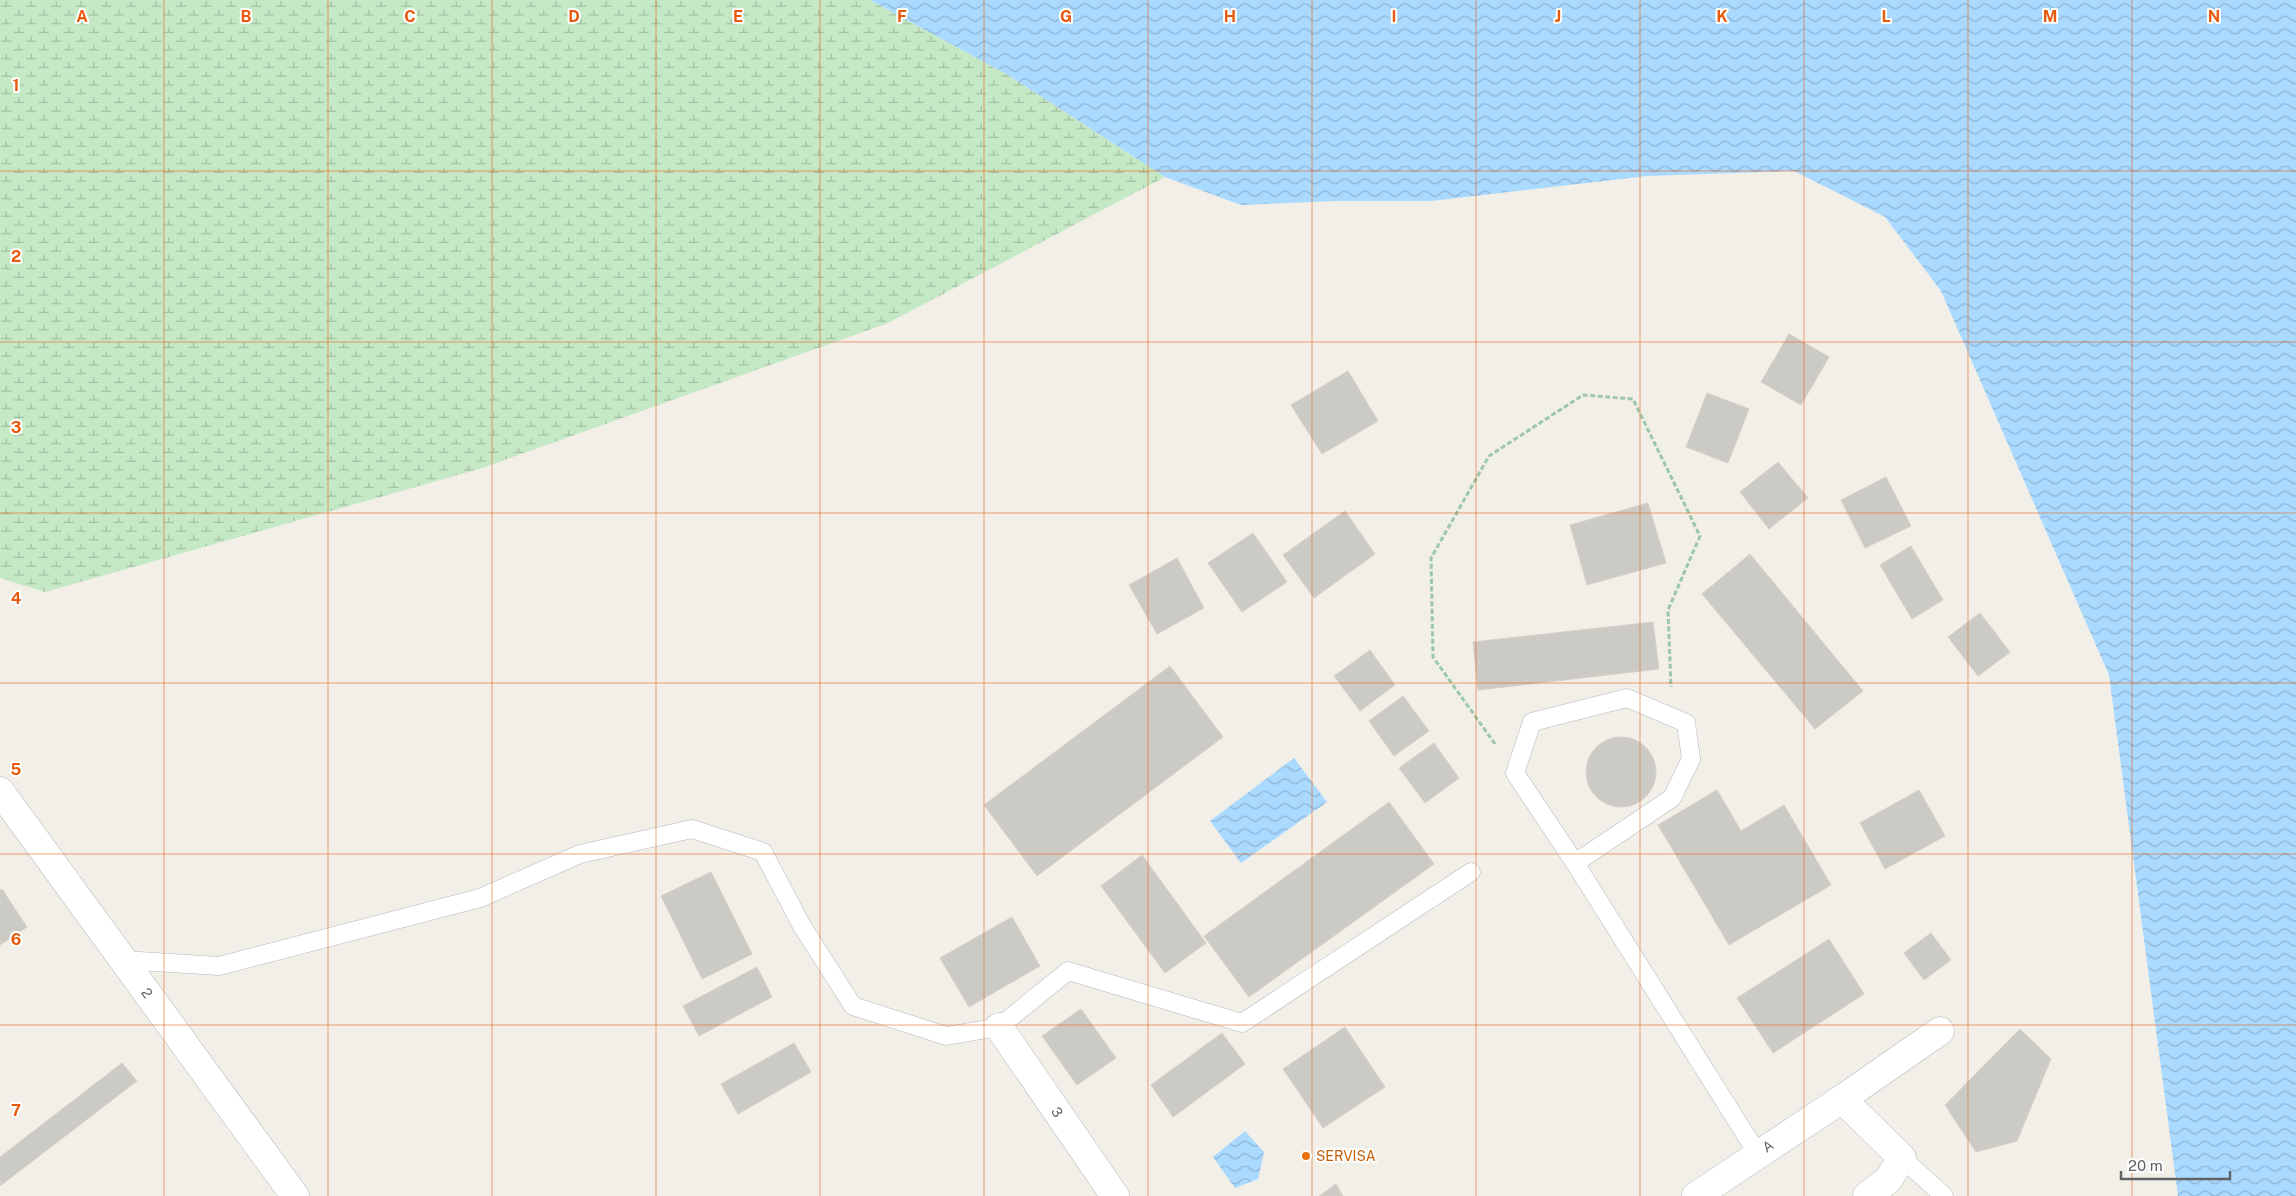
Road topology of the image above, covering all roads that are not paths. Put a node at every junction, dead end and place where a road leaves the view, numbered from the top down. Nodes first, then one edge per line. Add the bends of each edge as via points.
1 (0, 791) edge
2 (1575, 863) junction
3 (1471, 872) dead end
4 (123, 960) junction
5 (999, 1027) junction
6 (1940, 1031) dead end
7 (1842, 1099) junction
8 (1757, 1154) junction
9 (1902, 1158) junction
10 (295, 1196) edge
11 (1115, 1196) edge
12 (1696, 1196) edge
13 (1867, 1196) edge
14 (1944, 1196) edge

1 - 4 street, 2
2 - 2 lane via 1516,773 1532,722 1627,698 1686,723 1692,759 1672,798
2 - 8 lane
3 - 5 lane via 1242,1023 1068,971
4 - 5 lane via 219,966 480,898 580,854 692,829 763,852 802,926 853,1006 946,1036
4 - 10 street, 2
5 - 11 street, 3
6 - 7 street, A
7 - 8 street, A
7 - 9 street
8 - 12 street, A
9 - 13 street via 1888,1180
9 - 14 lane

